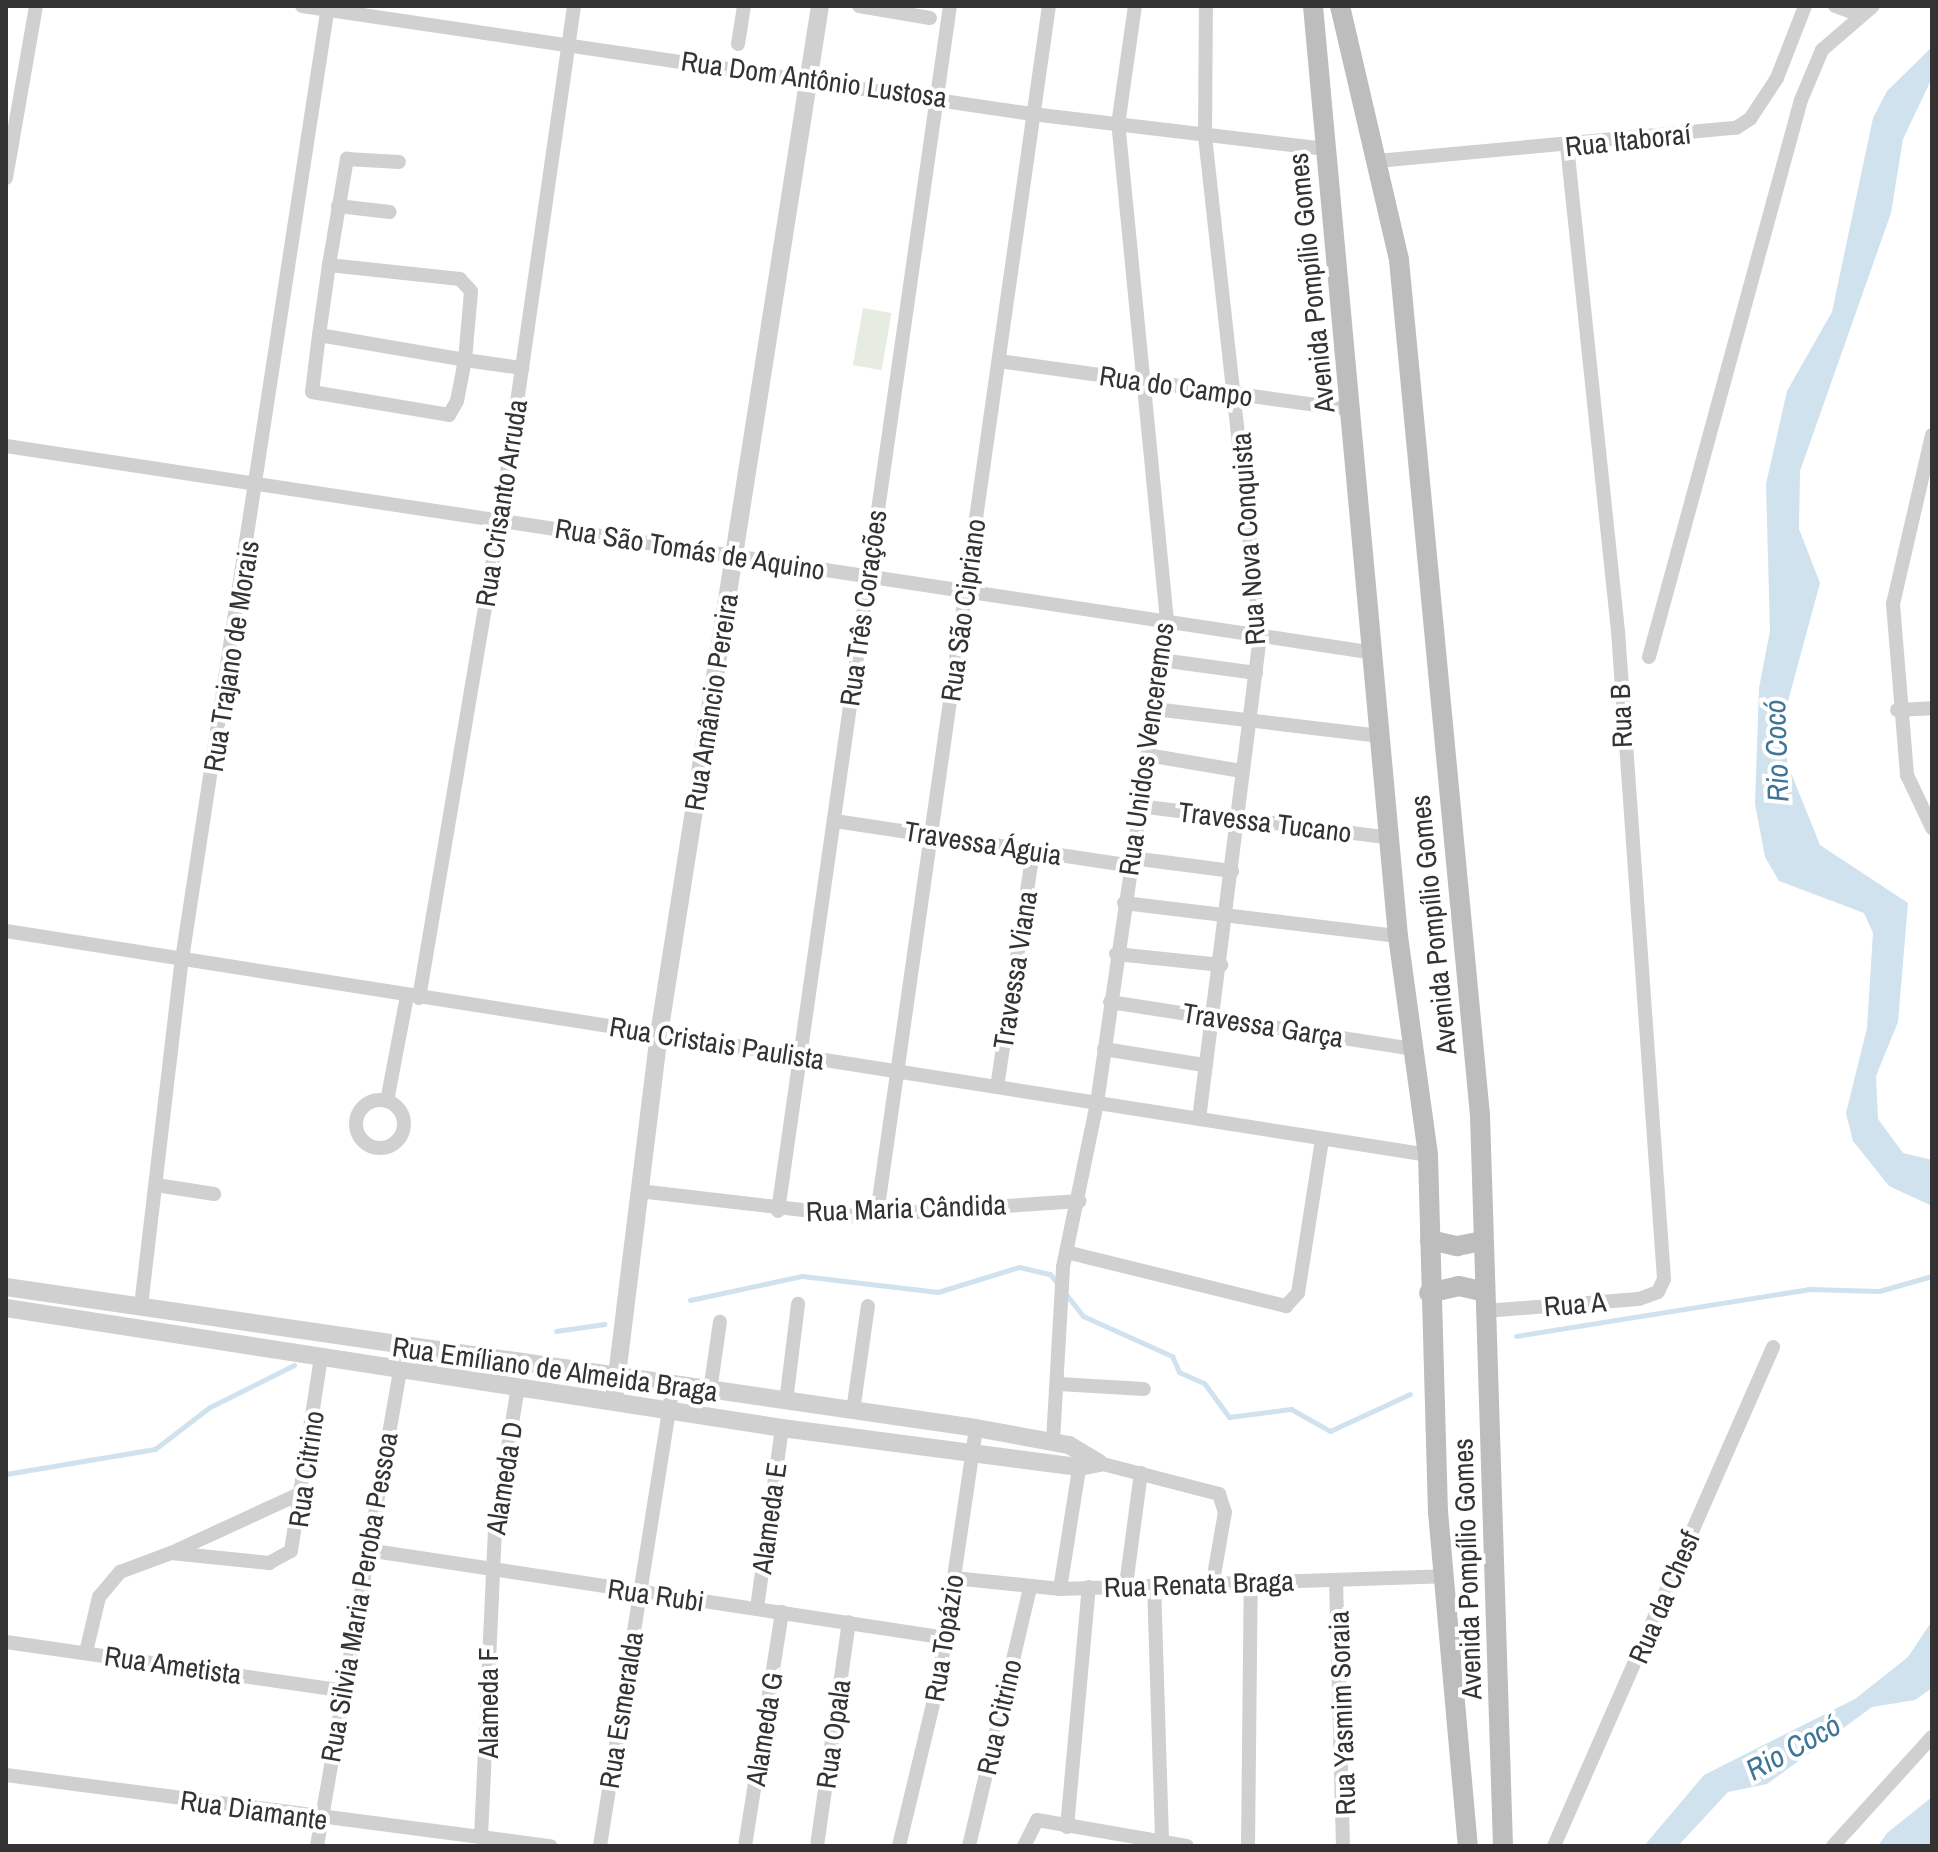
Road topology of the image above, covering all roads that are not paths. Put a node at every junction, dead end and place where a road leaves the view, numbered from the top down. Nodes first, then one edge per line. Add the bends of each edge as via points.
1 (36, 6) edge
2 (302, 6) edge
3 (574, 6) edge
4 (744, 6) edge
5 (820, 6) edge
6 (859, 6) edge
7 (950, 6) edge
8 (1049, 6) edge
9 (1135, 6) edge
10 (1206, 6) edge
11 (1313, 6) edge
12 (1340, 6) edge
13 (1805, 6) edge
14 (1835, 6) edge
15 (327, 8) edge
16 (1867, 10) edge
17 (930, 18) dead end
18 (569, 44) junction
19 (738, 44) dead end
20 (807, 77) junction
21 (934, 95) junction
22 (1032, 114) junction
23 (1118, 125) junction
24 (1205, 137) junction
25 (1567, 146) junction
26 (1326, 149) junction
27 (1377, 161) junction
28 (399, 162) dead end
29 (6, 178) edge
30 (338, 206) junction
31 (390, 212) dead end
32 (329, 265) junction
33 (319, 335) junction
34 (465, 360) junction
35 (999, 361) junction
36 (522, 368) junction
37 (1138, 379) junction
38 (1237, 395) junction
39 (1352, 410) junction
40 (1932, 435) edge
41 (6, 446) edge
42 (256, 484) junction
43 (500, 521) junction
44 (733, 556) junction
45 (866, 576) junction
46 (964, 591) junction
47 (1167, 621) junction
48 (1260, 634) junction
49 (1374, 653) junction
50 (1649, 657) dead end
51 (1161, 660) junction
52 (1256, 673) junction
53 (1932, 708) edge
54 (1154, 709) junction
55 (1897, 710) junction
56 (1249, 723) junction
57 (1380, 736) junction
58 (1147, 755) junction
59 (1242, 771) junction
60 (1139, 806) junction
61 (1237, 818) junction
62 (835, 821) junction
63 (1932, 828) edge
64 (935, 836) junction
65 (1391, 838) junction
66 (1033, 852) junction
67 (1131, 862) junction
68 (1232, 871) junction
69 (1124, 903) junction
70 (1228, 916) junction
71 (6, 931) edge
72 (1398, 936) junction
73 (1116, 954) junction
74 (182, 959) junction
75 (1221, 965) junction
76 (413, 997) junction
77 (1110, 1002) junction
78 (1212, 1016) junction
79 (659, 1034) junction
80 (1104, 1049) junction
81 (1414, 1049) junction
82 (798, 1056) junction
83 (1204, 1065) junction
84 (897, 1071) junction
85 (997, 1087) junction
86 (387, 1101) dead end
87 (1097, 1103) junction
88 (1199, 1119) junction
89 (1322, 1139) junction
90 (1428, 1155) junction
91 (156, 1185) junction
92 (639, 1191) junction
93 (214, 1194) dead end
94 (1079, 1201) junction
95 (778, 1211) junction
96 (877, 1214) junction
97 (1430, 1240) junction
98 (1483, 1241) junction
99 (1064, 1260) junction
100 (6, 1287) edge
101 (1661, 1287) joint
102 (1429, 1293) junction
103 (1485, 1302) junction
104 (798, 1304) dead end
105 (141, 1306) junction
106 (868, 1306) dead end
107 (6, 1308) edge
108 (720, 1322) dead end
109 (1773, 1347) dead end
110 (404, 1348) junction
111 (321, 1358) junction
112 (401, 1370) junction
113 (618, 1377) junction
114 (1059, 1384) junction
115 (673, 1385) junction
116 (518, 1387) junction
117 (1144, 1389) dead end
118 (710, 1391) junction
119 (614, 1400) junction
120 (786, 1402) junction
121 (668, 1409) junction
122 (853, 1411) junction
123 (782, 1428) junction
124 (976, 1428) junction
125 (1053, 1441) junction
126 (971, 1451) junction
127 (1081, 1458) junction
128 (1099, 1463) joint
129 (1141, 1473) junction
130 (306, 1491) junction
131 (367, 1550) junction
132 (171, 1553) junction
133 (492, 1568) junction
134 (1444, 1576) junction
135 (954, 1578) junction
136 (1251, 1580) junction
137 (1336, 1580) junction
138 (1213, 1581) junction
139 (1154, 1584) junction
140 (1126, 1585) junction
141 (1089, 1587) junction
142 (1030, 1588) junction
143 (1060, 1589) junction
144 (640, 1593) junction
145 (757, 1608) junction
146 (782, 1612) junction
147 (849, 1622) junction
148 (947, 1638) junction
149 (6, 1642) edge
150 (86, 1652) junction
151 (340, 1690) junction
152 (1932, 1737) edge
153 (6, 1775) edge
154 (320, 1820) junction
155 (1067, 1827) junction
156 (481, 1837) junction
157 (1110, 1841) edge
158 (1162, 1841) junction
159 (317, 1846) edge
160 (550, 1846) edge
161 (600, 1846) edge
162 (745, 1846) edge
163 (817, 1846) edge
164 (899, 1846) edge
165 (969, 1846) edge
166 (1024, 1846) edge
167 (1184, 1846) edge
168 (1248, 1846) edge
169 (1343, 1846) edge
170 (1468, 1846) edge
171 (1503, 1846) edge
172 (1554, 1846) edge
173 (1833, 1846) edge

1 - 29 street
2 - 15 street, Rua Dom Antônio Lustosa
3 - 18 street, Rua Crisanto Arruda
4 - 19 street
5 - 20 street, Rua Amâncio Pereira
6 - 17 street
7 - 21 street, Rua Três Corações
8 - 22 street, Rua São Cipriano
9 - 23 street, Rua Unidos Venceremos
10 - 24 street, Rua Nova Conquista
11 - 26 main road, Avenida Pompílio Gomes
12 - 27 main road, Avenida Pompílio Gomes
13 - 25 street, Rua Itaboraí via 1777,78 1743,124
14 - 16 street
15 - 18 street, Rua Dom Antônio Lustosa
15 - 42 street, Rua Trajano de Morais
16 - 50 street via 1822,50 1801,100
18 - 20 street, Rua Dom Antônio Lustosa
18 - 36 street, Rua Crisanto Arruda
20 - 21 street, Rua Dom Antônio Lustosa
20 - 44 street, Rua Amâncio Pereira
21 - 22 street, Rua Dom Antônio Lustosa
21 - 45 street, Rua Três Corações
22 - 23 street, Rua Dom Antônio Lustosa
22 - 35 street, Rua São Cipriano
23 - 24 street, Rua Dom Antônio Lustosa
23 - 37 street, Rua Unidos Venceremos
24 - 26 street, Rua Dom Antônio Lustosa
24 - 38 street, Rua Nova Conquista
25 - 27 street, Rua Itaboraí
25 - 101 street, Rua B via 1618,631 1626,814 1666,1244
26 - 39 main road, Avenida Pompílio Gomes
27 - 98 main road, Avenida Pompílio Gomes via 1402,296 1480,1115
28 - 30 street via 347,159
30 - 31 street
30 - 32 street
32 - 33 street
32 - 34 street via 467,284
33 - 34 street
33 - 34 street via 312,392 438,418 457,401
34 - 36 street
35 - 37 street, Rua do Campo
35 - 46 street, Rua São Cipriano
36 - 43 street, Rua Crisanto Arruda
37 - 38 street, Rua do Campo
37 - 47 street, Rua Unidos Venceremos
38 - 39 street, Rua do Campo
38 - 48 street, Rua Nova Conquista
39 - 49 main road, Avenida Pompílio Gomes
40 - 55 street via 1897,573
41 - 42 street, Rua São Tomás de Aquino
42 - 43 street, Rua São Tomás de Aquino
42 - 74 street, Rua Trajano de Morais
43 - 44 street, Rua São Tomás de Aquino
43 - 76 street, Rua Crisanto Arruda
44 - 45 street, Rua São Tomás de Aquino
44 - 79 street, Rua Amâncio Pereira
45 - 46 street, Rua São Tomás de Aquino
45 - 62 street, Rua Três Corações
46 - 47 street, Rua São Tomás de Aquino
46 - 64 street, Rua São Cipriano
47 - 48 street, Rua São Tomás de Aquino
47 - 51 street, Rua Unidos Venceremos
48 - 49 street, Rua São Tomás de Aquino
48 - 52 street, Rua Nova Conquista
49 - 57 main road, Avenida Pompílio Gomes
51 - 52 street
51 - 54 street, Rua Unidos Venceremos
52 - 56 street, Rua Nova Conquista
53 - 55 street
54 - 56 street
54 - 58 street, Rua Unidos Venceremos
55 - 63 street via 1907,775
56 - 57 street
56 - 59 street, Rua Nova Conquista
57 - 65 main road, Avenida Pompílio Gomes
58 - 59 street
58 - 60 street, Rua Unidos Venceremos
59 - 61 street, Rua Nova Conquista
60 - 61 street, Travessa Tucano
60 - 67 street, Rua Unidos Venceremos
61 - 65 street, Travessa Tucano
61 - 68 street, Rua Nova Conquista
62 - 64 street, Travessa Águia
62 - 82 street, Rua Três Corações
64 - 66 street, Travessa Águia
64 - 84 street, Rua São Cipriano
65 - 72 main road, Avenida Pompílio Gomes
66 - 67 street, Travessa Águia
66 - 85 street, Travessa Viana
67 - 68 street, Travessa Águia
67 - 69 street, Rua Unidos Venceremos
68 - 70 street, Rua Nova Conquista
69 - 70 street
69 - 73 street, Rua Unidos Venceremos
70 - 72 street
70 - 75 street, Rua Nova Conquista
71 - 74 street, Rua Cristais Paulista
72 - 81 main road, Avenida Pompílio Gomes
73 - 75 street
73 - 77 street, Rua Unidos Venceremos
74 - 76 street, Rua Cristais Paulista
74 - 91 street, Rua Trajano de Morais
75 - 78 street, Rua Nova Conquista
76 - 79 street, Rua Cristais Paulista
76 - 86 street, Rua Crisanto Arruda
77 - 78 street, Travessa Garça
77 - 80 street, Rua Unidos Venceremos
78 - 81 street, Travessa Garça
78 - 83 street, Rua Nova Conquista
79 - 82 street, Rua Cristais Paulista
79 - 92 street, Rua Amâncio Pereira
80 - 83 street
80 - 87 street, Rua Unidos Venceremos
81 - 90 main road, Avenida Pompílio Gomes
82 - 84 street, Rua Cristais Paulista
82 - 95 street, Rua Três Corações
83 - 88 street, Rua Nova Conquista
84 - 85 street, Rua Cristais Paulista
84 - 96 street, Rua São Cipriano
85 - 87 street, Rua Cristais Paulista
87 - 88 street, Rua Cristais Paulista
87 - 94 street, Rua Unidos Venceremos
88 - 89 street, Rua Cristais Paulista
89 - 90 street, Rua Cristais Paulista
89 - 99 street via 1298,1293 1286,1306
90 - 97 main road, Avenida Pompílio Gomes
91 - 93 street
91 - 105 street, Rua Trajano de Morais
92 - 95 street, Rua Maria Cândida
92 - 113 street, Rua Amâncio Pereira
94 - 96 street, Rua Maria Cândida
94 - 99 street, Rua Unidos Venceremos
95 - 96 street, Rua Maria Cândida
97 - 98 main road via 1457,1246
97 - 102 main road, Avenida Pompílio Gomes
98 - 103 main road, Avenida Pompílio Gomes
99 - 114 street, Rua Unidos Venceremos
100 - 105 street, Rua Emíliano de Almeida Braga
101 - 103 street, Rua A via 1639,1299
102 - 103 main road via 1459,1286
102 - 134 main road, Avenida Pompílio Gomes
103 - 171 main road, Avenida Pompílio Gomes
104 - 120 street
105 - 110 street, Rua Emíliano de Almeida Braga
106 - 122 street
107 - 111 street, Rua Emíliano de Almeida Braga
108 - 118 street
109 - 172 street, Rua da Chesf
110 - 112 street, Rua Silvia Maria Peroba Pessoa
110 - 113 street, Rua Emíliano de Almeida Braga
111 - 112 street, Rua Emíliano de Almeida Braga
111 - 130 street, Rua Citrino
112 - 116 street, Rua Emíliano de Almeida Braga
112 - 131 street, Rua Silvia Maria Peroba Pessoa
113 - 115 street, Rua Emíliano de Almeida Braga
113 - 119 street, Rua Amâncio Pereira
114 - 117 street
114 - 125 street, Rua Unidos Venceremos
115 - 118 street, Rua Emíliano de Almeida Braga
115 - 121 street, Rua Esmeralda
116 - 119 street, Rua Emíliano de Almeida Braga
116 - 133 street, Alameda D
118 - 120 street, Rua Emíliano de Almeida Braga
119 - 121 street, Rua Emíliano de Almeida Braga
120 - 122 street, Rua Emíliano de Almeida Braga
121 - 123 street, Rua Emíliano de Almeida Braga
121 - 144 street, Rua Esmeralda
122 - 124 street, Rua Emíliano de Almeida Braga
123 - 126 street, Rua Emíliano de Almeida Braga
123 - 145 street, Alameda E
124 - 125 street, Rua Emíliano de Almeida Braga
124 - 126 street, Rua Topázio
125 - 127 street, Rua Emíliano de Almeida Braga
126 - 127 street, Rua Emíliano de Almeida Braga
126 - 135 street, Rua Topázio
127 - 128 street, Rua Emíliano de Almeida Braga
127 - 143 street
128 - 129 street, Rua Emíliano de Almeida Braga
129 - 138 street, Rua Emíliano de Almeida Braga via 1210,1488 1225,1502
129 - 140 street
130 - 132 street
130 - 132 street, Rua Citrino via 295,1542 278,1562
131 - 133 street, Rua Rubi
131 - 151 street, Rua Silvia Maria Peroba Pessoa
132 - 150 street, Rua Citrino via 120,1572 104,1587
133 - 144 street, Rua Rubi
133 - 156 street, Alameda F
134 - 137 street, Rua Renata Braga
134 - 170 main road, Avenida Pompílio Gomes
135 - 142 street, Rua Renata Braga
135 - 148 street, Rua Topázio
136 - 137 street, Rua Renata Braga
136 - 138 street, Rua Renata Braga
136 - 168 street
137 - 169 street, Rua Yasmim Soraia
138 - 139 street, Rua Renata Braga
139 - 140 street, Rua Renata Braga
139 - 158 street
140 - 141 street, Rua Renata Braga
141 - 143 street, Rua Renata Braga
141 - 155 street
142 - 143 street, Rua Renata Braga
142 - 165 street, Rua Citrino
144 - 145 street, Rua Rubi
144 - 161 street, Rua Esmeralda
145 - 146 street, Rua Rubi
146 - 147 street, Rua Rubi
146 - 162 street, Alameda G
147 - 148 street, Rua Rubi
147 - 163 street, Rua Opala
148 - 164 street, Rua Topázio
149 - 150 street, Rua Ametista
150 - 151 street, Rua Ametista
151 - 154 street, Rua Silvia Maria Peroba Pessoa
152 - 173 street
153 - 154 street, Rua Diamante
154 - 156 street, Rua Diamante
154 - 159 street, Rua Silvia Maria Peroba Pessoa
155 - 157 street
155 - 166 street via 1037,1820
156 - 160 street, Rua Diamante
157 - 158 street
158 - 167 street

